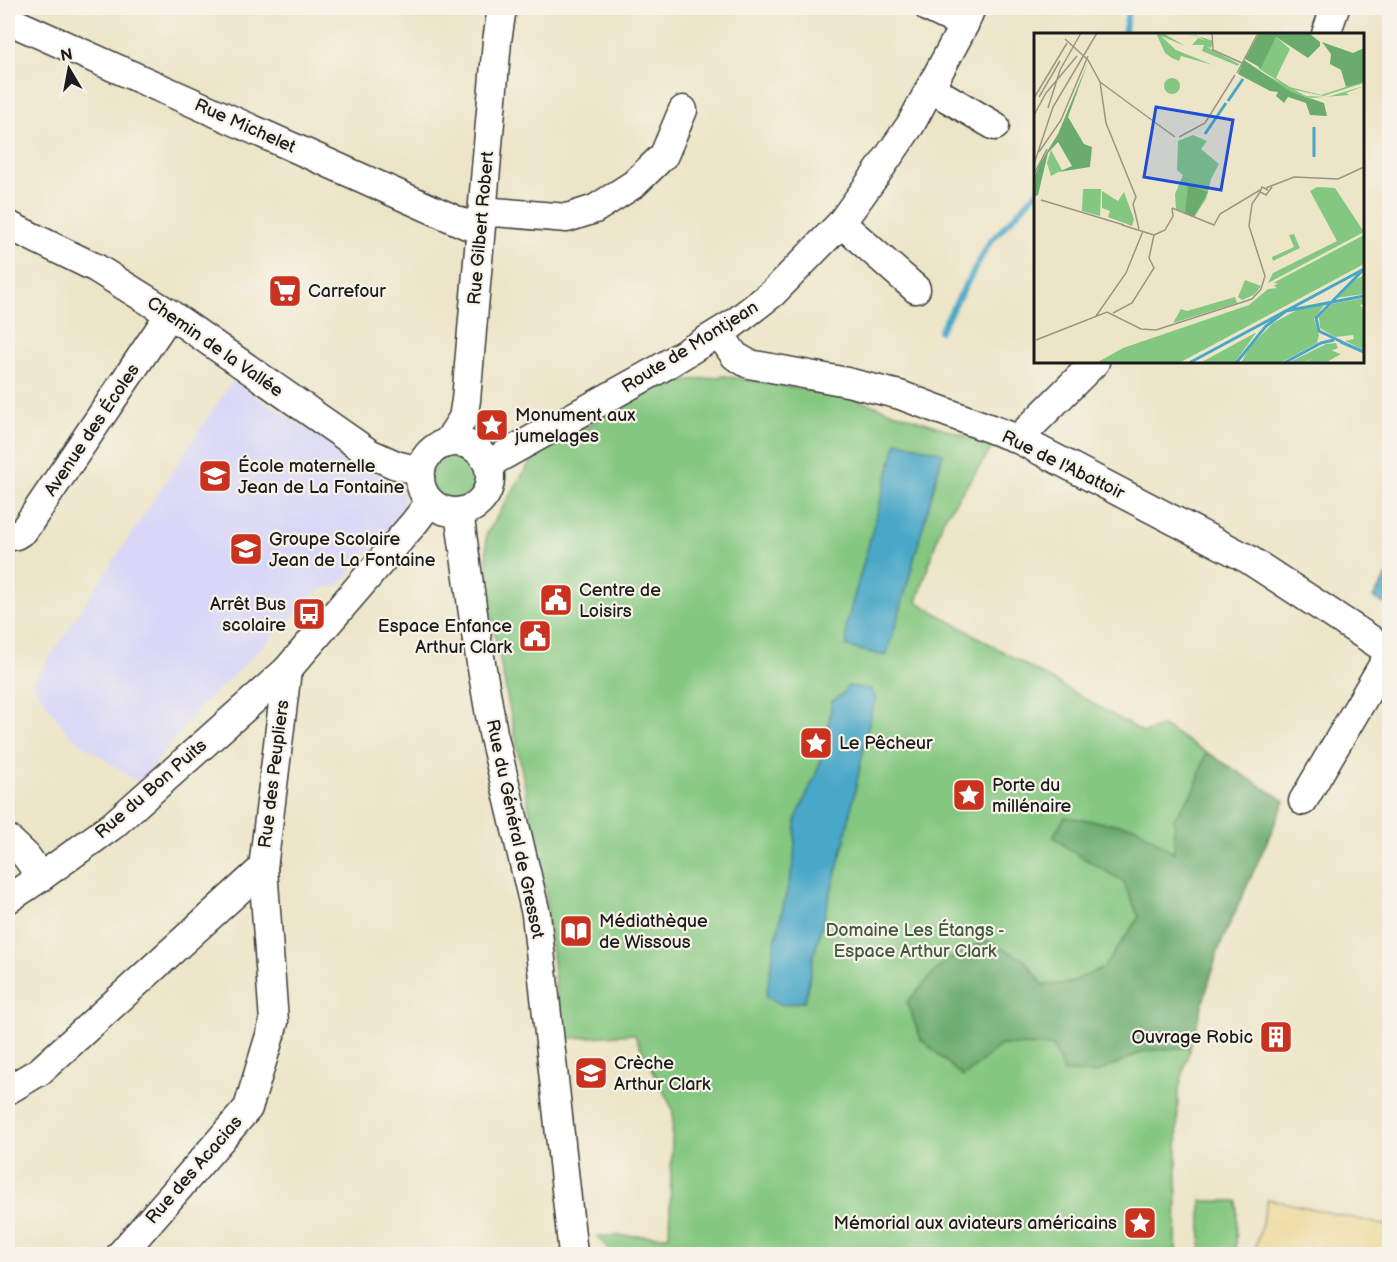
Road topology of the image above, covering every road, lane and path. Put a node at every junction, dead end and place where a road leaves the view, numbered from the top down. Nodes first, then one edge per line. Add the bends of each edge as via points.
1 (502, 8) edge
2 (929, 8) edge
3 (1335, 8) edge
4 (968, 16) edge
5 (8, 20) edge
6 (1326, 33) edge
7 (930, 88) junction
8 (683, 110) dead end
9 (995, 126) dead end
10 (482, 219) junction
11 (841, 223) junction
12 (8, 225) edge
13 (916, 289) dead end
14 (170, 314) junction
15 (719, 333) junction
16 (1094, 363) edge
17 (1018, 439) junction
18 (447, 443) junction
19 (488, 464) junction
20 (421, 471) junction
21 (430, 501) junction
22 (459, 512) junction
23 (8, 537) edge
24 (1389, 652) edge
25 (287, 670) junction
26 (1303, 801) dead end
27 (8, 838) edge
28 (263, 868) junction
29 (41, 877) junction
30 (8, 899) edge
31 (8, 1090) edge
32 (122, 1254) edge
33 (573, 1254) edge

1 - 10 street, Rue Gilbert Robert
2 - 4 street
3 - 6 street
4 - 7 street, Route de Montjean
5 - 10 street, Rue Michelet via 467,225
7 - 9 street
7 - 11 street, Route de Montjean via 911,124
8 - 10 street, Rue Michelet via 664,154 634,184 595,209 567,218 494,212
10 - 18 street, Rue Gilbert Robert via 464,418
11 - 13 street
11 - 15 street, Route de Montjean via 773,293
12 - 14 street, Chemin de la Vallée via 96,268
14 - 20 street, Chemin de la Vallée via 351,441 382,459
14 - 23 street, Avenue des Écoles via 30,522 24,530
15 - 17 street, Rue de l'Abattoir via 735,356 748,364 900,395
15 - 19 street, Route de Montjean
16 - 17 street
17 - 24 street, Rue de l'Abattoir via 1248,559
18 - 19 street via 471,446
18 - 20 street via 428,456
19 - 22 street via 491,474 486,495 470,509
20 - 21 street via 424,493
21 - 22 street via 449,512
21 - 25 street
22 - 33 street, Rue du Général de Gressot via 493,733 536,914
24 - 26 street
25 - 28 street, Rue des Peupliers
25 - 29 street, Rue du Bon Puits via 112,826
27 - 29 street
28 - 31 street, Rue des Peupliers via 40,1071
28 - 32 street, Rue des Acacias via 274,1022 248,1108
29 - 30 street, Rue du Bon Puits

